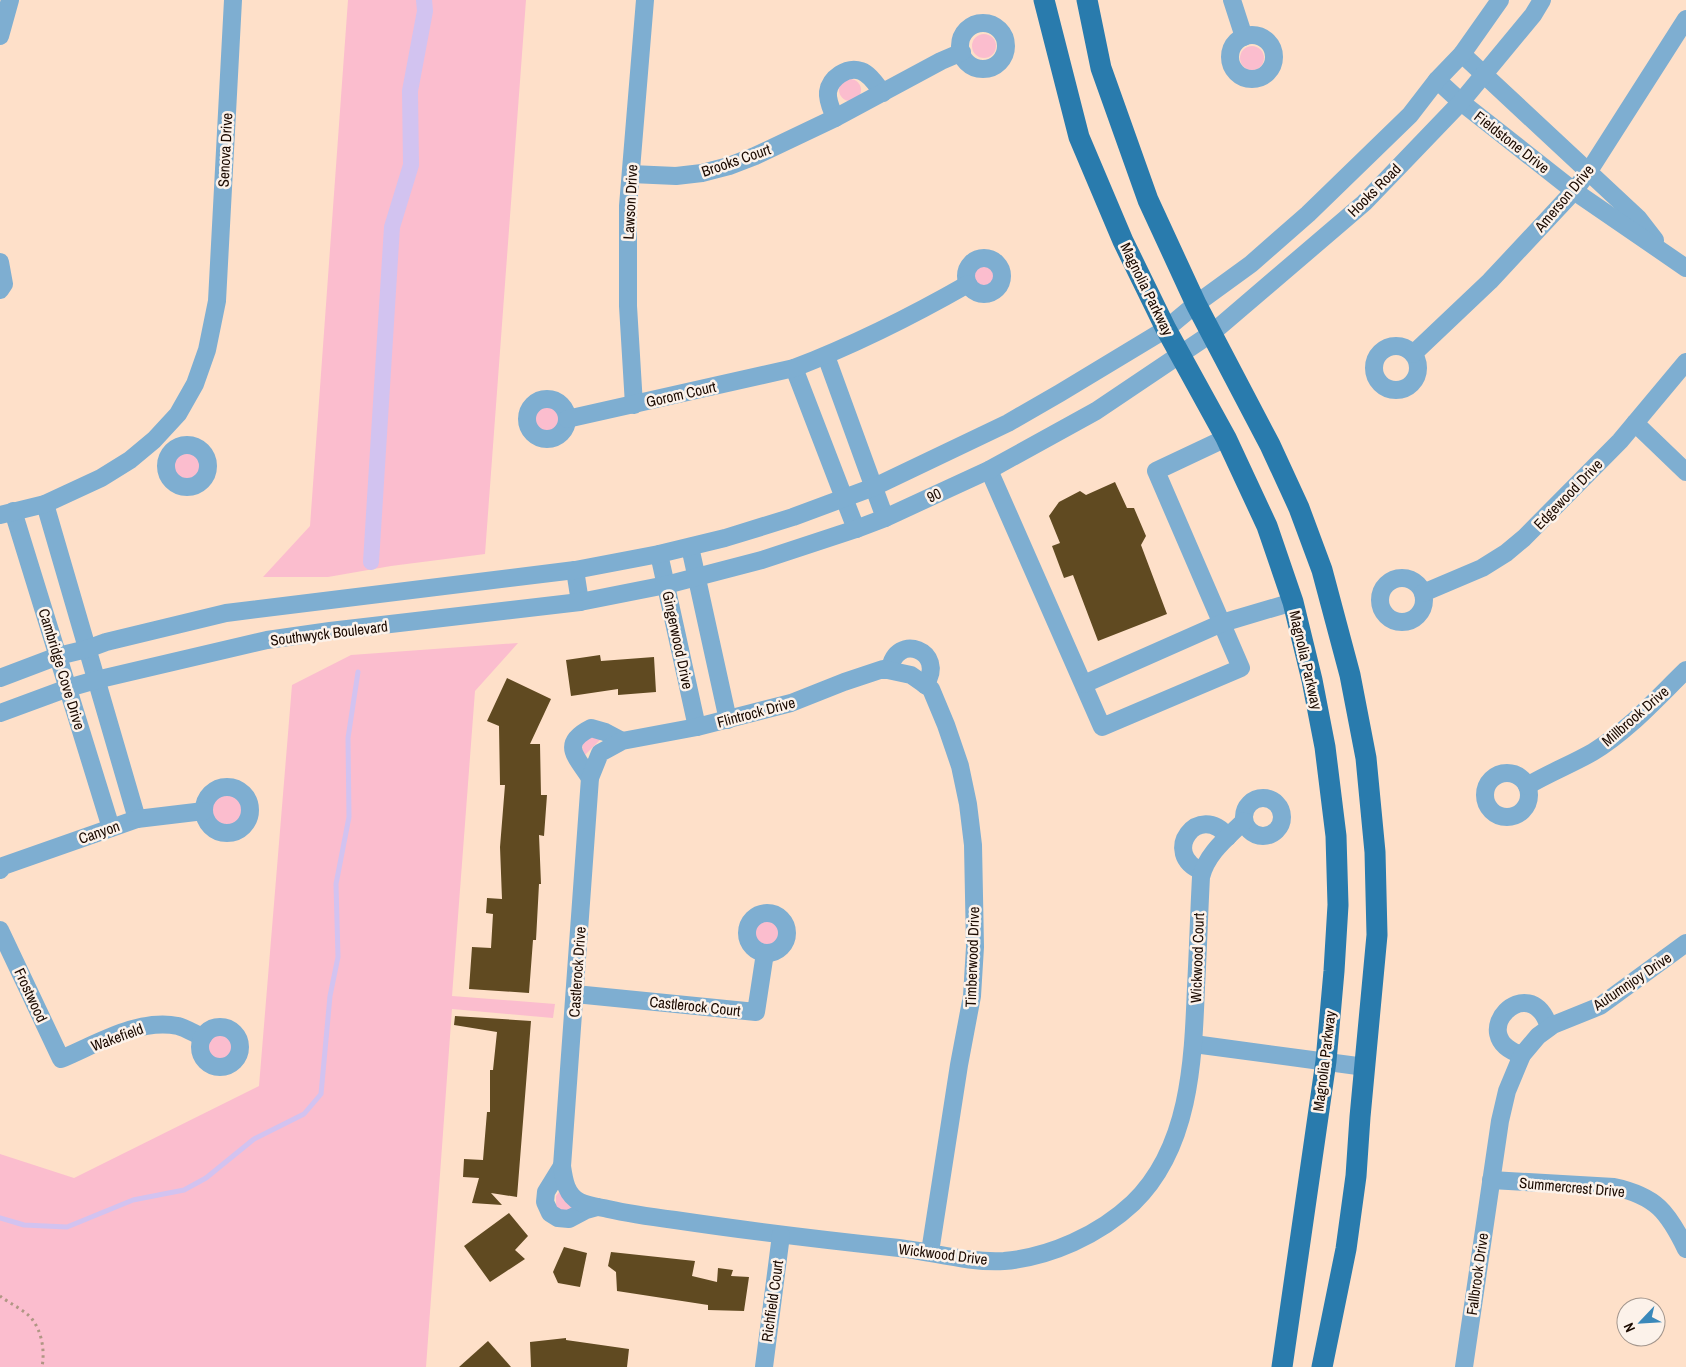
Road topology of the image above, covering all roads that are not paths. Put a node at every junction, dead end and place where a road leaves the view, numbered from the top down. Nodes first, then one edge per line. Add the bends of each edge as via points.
1 (10, 0) edge
2 (233, 0) edge
3 (644, 0) edge
4 (1044, 0) edge
5 (1088, 0) edge
6 (1232, 0) edge
7 (1500, 0) edge
8 (1542, 0) edge
9 (1686, 19) edge
10 (0, 36) edge
11 (1244, 37) dead end
12 (962, 52) dead end
13 (1462, 54) junction
14 (1484, 74) junction
15 (1437, 80) junction
16 (883, 93) junction
17 (1461, 102) junction
18 (835, 118) junction
19 (1589, 171) junction
20 (631, 174) junction
21 (1574, 191) junction
22 (1663, 251) junction
23 (0, 262) edge
24 (1686, 268) edge
25 (968, 284) dead end
26 (0, 290) edge
27 (1196, 304) junction
28 (1166, 329) junction
29 (1212, 333) junction
30 (1413, 354) dead end
31 (1181, 355) junction
32 (826, 356) junction
33 (1686, 362) edge
34 (794, 368) junction
35 (634, 404) junction
36 (567, 419) dead end
37 (1635, 423) junction
38 (1226, 438) junction
39 (154, 440) junction
40 (171, 452) dead end
41 (989, 470) junction
42 (1686, 472) edge
43 (874, 486) junction
44 (845, 499) junction
45 (45, 504) junction
46 (7, 513) edge
47 (885, 518) junction
48 (856, 529) junction
49 (690, 547) junction
50 (659, 554) junction
51 (574, 570) junction
52 (697, 578) junction
53 (666, 585) junction
54 (1423, 593) dead end
55 (580, 602) junction
56 (1293, 602) junction
57 (1222, 623) junction
58 (87, 649) junction
59 (58, 656) junction
60 (890, 670) junction
61 (1686, 670) edge
62 (0, 678) edge
63 (96, 680) junction
64 (918, 680) junction
65 (1084, 684) junction
66 (68, 688) junction
67 (0, 713) edge
68 (728, 720) junction
69 (697, 727) junction
70 (622, 741) junction
71 (600, 753) joint
72 (590, 778) junction
73 (1527, 786) dead end
74 (204, 811) dead end
75 (137, 819) junction
76 (1244, 821) dead end
77 (111, 828) junction
78 (1228, 837) junction
79 (1, 866) edge
80 (1202, 871) junction
81 (0, 930) edge
82 (1686, 944) edge
83 (766, 953) dead end
84 (575, 994) junction
85 (1549, 1027) junction
86 (203, 1037) dead end
87 (1194, 1044) junction
88 (1522, 1055) junction
89 (61, 1059) joint
90 (1326, 1061) junction
91 (1365, 1067) junction
92 (562, 1166) junction
93 (1491, 1180) junction
94 (570, 1195) joint
95 (597, 1207) junction
96 (781, 1235) junction
97 (1686, 1249) edge
98 (930, 1252) junction
99 (764, 1367) edge
100 (1282, 1367) edge
101 (1322, 1367) edge
102 (1464, 1367) edge

1 - 10 street
2 - 39 street, Senova Drive via 217,301 207,350 195,384 178,414
3 - 20 street, Lawson Drive
4 - 28 main road, Magnolia Parkway via 1079,137
5 - 27 main road via 1101,68 1148,200
6 - 11 street
7 - 13 street, Hooks Road
8 - 14 street, Hooks Road
9 - 19 street, Amerson Drive
12 - 16 street, Brooks Court
13 - 14 street, Fieldstone Drive
13 - 15 street, Hooks Road
14 - 17 street, Hooks Road
14 - 19 street, Fieldstone Drive
15 - 17 street, Fieldstone Drive
15 - 27 street, Hooks Road via 1410,115 1308,214 1251,264
16 - 18 street, Brooks Court
16 - 18 street via 862,71 852,69 842,74 832,81 828,92
17 - 21 street, Fieldstone Drive
17 - 29 street, Hooks Road via 1364,203
18 - 20 street, Brooks Court via 755,156 711,171 676,176
19 - 21 street, Amerson Drive
19 - 22 street, Fieldstone Drive via 1638,218
20 - 35 street, Lawson Drive via 628,306
21 - 22 street, Fieldstone Drive
21 - 30 street, Amerson Drive via 1490,282
22 - 24 street, Fieldstone Drive
23 - 26 street via 4,284
25 - 32 street, Gorom Court
27 - 28 street, Hooks Road
27 - 29 main road
28 - 31 main road, Magnolia Parkway
28 - 43 street via 1008,423
29 - 31 street, Hooks Road
29 - 91 main road via 1299,508 1322,570 1350,676 1366,758 1375,861 1377,935
31 - 38 main road, Magnolia Parkway
31 - 41 street, 90 via 1096,411
32 - 34 street, Gorom Court
32 - 43 street
33 - 37 street, Edgewood Drive
34 - 35 street, Gorom Court
34 - 44 street
35 - 36 street, Gorom Court
37 - 42 street
37 - 54 street, Edgewood Drive via 1506,554
38 - 56 main road, Magnolia Parkway via 1267,526
38 - 57 street via 1156,471
39 - 40 street
39 - 45 street via 101,478
41 - 47 street, 90
41 - 65 street
43 - 44 street
43 - 47 street
44 - 48 street
44 - 49 street
45 - 46 street
45 - 58 street, Cambridge Cove Drive
46 - 59 street, Cambridge Cove Drive
47 - 48 street, 90
48 - 52 street, 90
49 - 50 street
49 - 52 street, Gingerwood Drive
50 - 51 street
50 - 53 street, Gingerwood Drive
51 - 55 street
51 - 58 street via 226,613
52 - 53 street, 90
52 - 68 street, Gingerwood Drive
53 - 55 street, Southwyck Boulevard
53 - 69 street, Gingerwood Drive
55 - 63 street, Southwyck Boulevard via 267,640
56 - 57 street
56 - 90 main road, Magnolia Parkway via 1325,747 1336,836 1338,905
57 - 65 street
57 - 65 street via 1241,668 1102,727
58 - 59 street
58 - 63 street, Cambridge Cove Drive
59 - 62 street
59 - 66 street, Cambridge Cove Drive
60 - 64 street, Flintrock Drive
60 - 64 street via 895,655 902,650 919,650 926,654 932,670 930,678
60 - 68 street, Flintrock Drive via 883,669 791,703
61 - 73 street, Millbrook Drive via 1624,730 1593,752
63 - 66 street, Southwyck Boulevard
63 - 75 street, Cambridge Cove Drive
64 - 98 street, Timberwood Drive via 931,689 960,766 973,845 975,947 972,996
66 - 67 street, Southwyck Boulevard
66 - 77 street, Cambridge Cove Drive
68 - 69 street, Flintrock Drive
69 - 70 street, Flintrock Drive
70 - 71 street, Flintrock Drive
70 - 72 street via 591,728 579,734 573,742 574,756
71 - 72 street, Castlerock Drive
72 - 84 street, Castlerock Drive
74 - 75 street, Canyon
75 - 77 street, Canyon
76 - 78 street, Wickwood Court
77 - 79 street, Canyon
78 - 80 street, Wickwood Court via 1213,852
78 - 80 street via 1214,825 1204,824 1188,833 1183,852 1193,868
80 - 87 street, Wickwood Court
81 - 89 street, Frostwood
82 - 85 street, Autumnjoy Drive via 1600,1006
83 - 84 street, Castlerock Court via 756,1012
84 - 92 street, Castlerock Drive
85 - 88 street, Autumnjoy Drive
85 - 88 street via 1545,1014 1535,1006 1522,1003 1505,1011 1497,1028 1500,1041 1509,1051
86 - 89 street, Wakefield via 180,1026 154,1024 118,1034
87 - 90 street
87 - 98 street, Wickwood Drive via 1178,1130 1167,1156 1134,1202 1112,1222 1056,1250 1029,1257 1003,1261 975,1260
88 - 93 street, Autumnjoy Drive via 1507,1091
90 - 91 street
90 - 100 main road, Magnolia Parkway
91 - 101 main road via 1347,1240
92 - 94 street, Castlerock Drive
92 - 95 street, Castlerock Drive via 546,1192 545,1202 550,1213 569,1219
93 - 97 street, Summercrest Drive via 1614,1187 1631,1191 1662,1210 1673,1223
93 - 102 street, Fallbrook Drive
94 - 95 street, Wickwood Drive
95 - 96 street, Wickwood Drive
96 - 98 street, Wickwood Drive
96 - 99 street, Richfield Court

